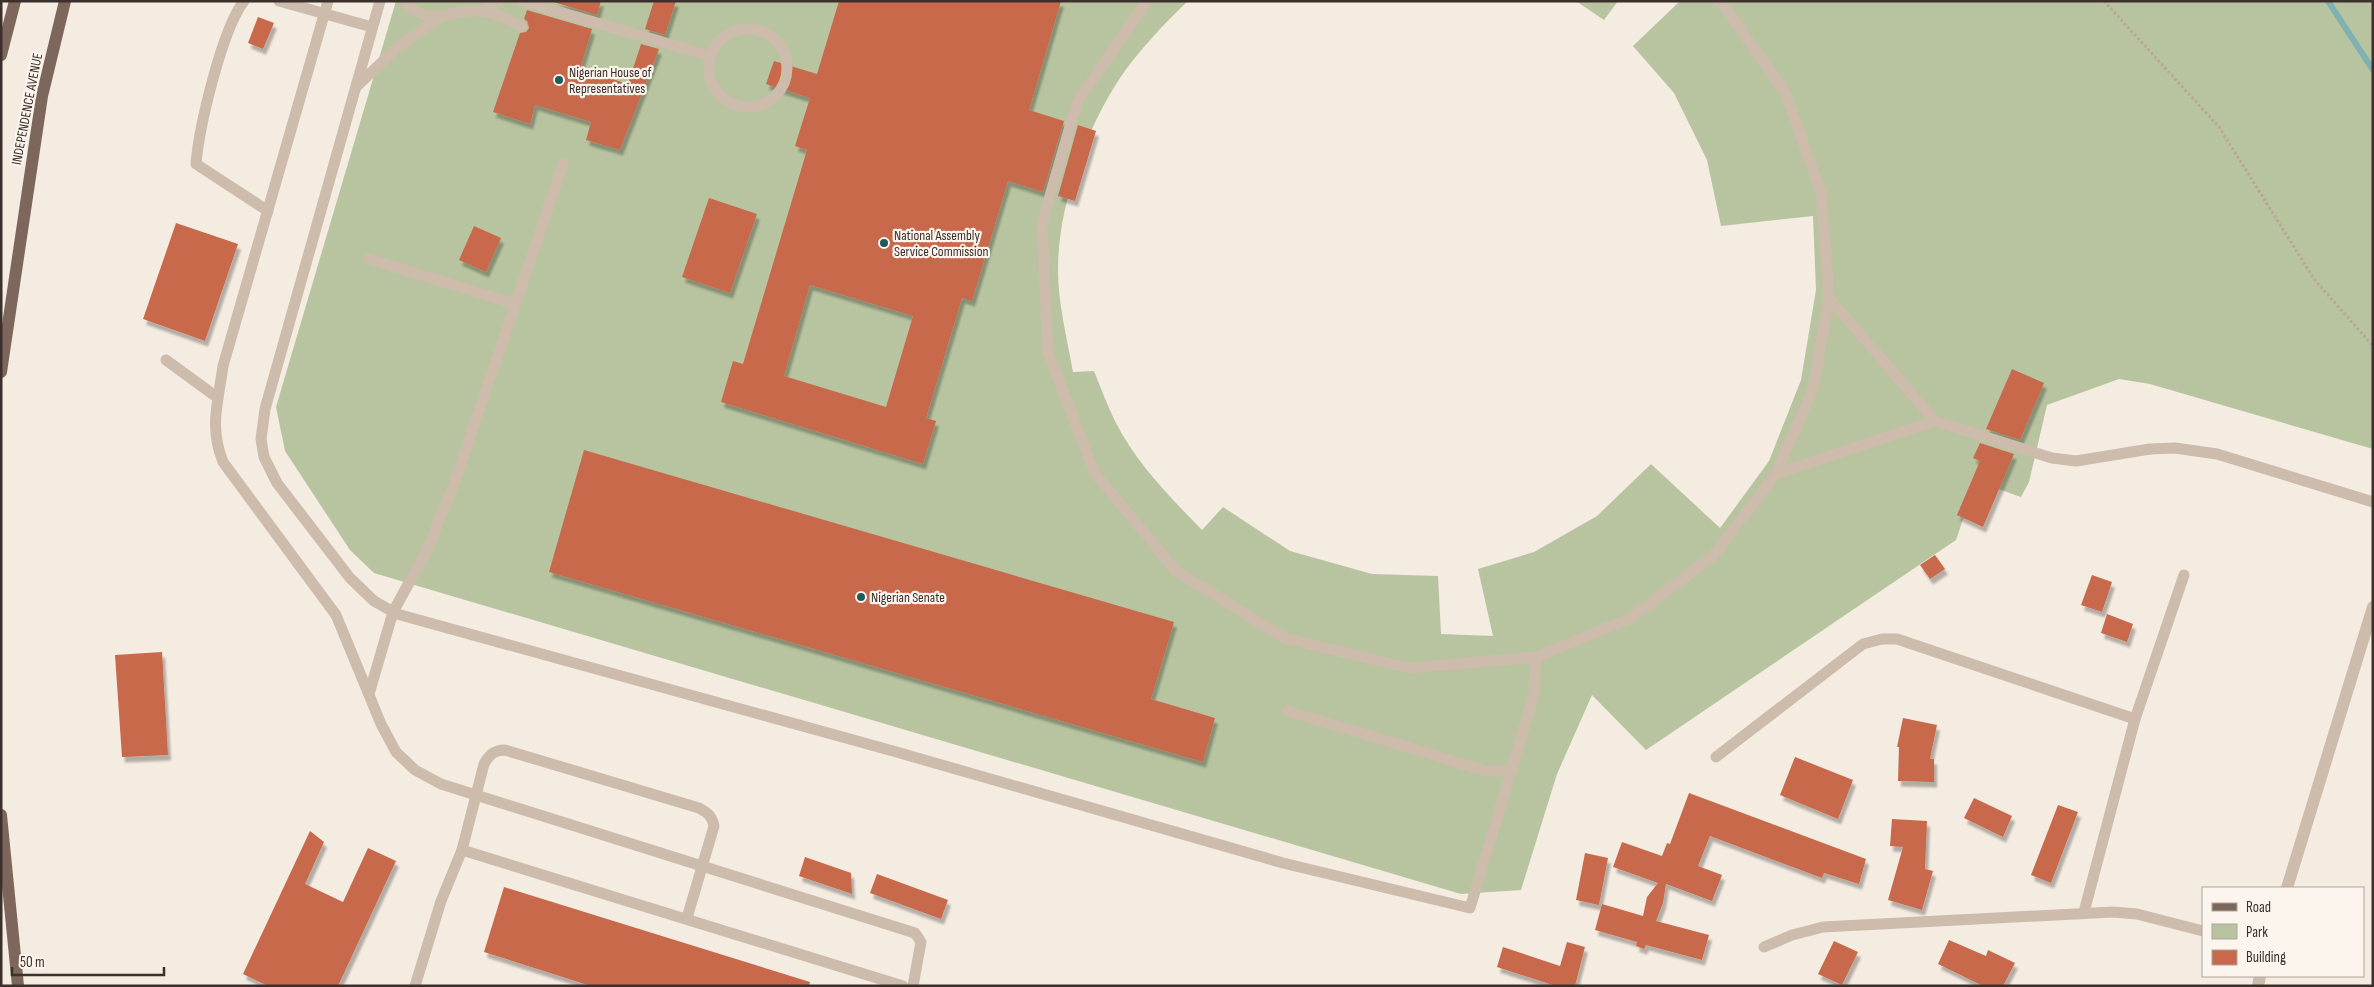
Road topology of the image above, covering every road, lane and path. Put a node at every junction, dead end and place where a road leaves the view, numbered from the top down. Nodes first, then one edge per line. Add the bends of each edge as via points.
1 (15, 1) edge
2 (65, 1) edge
3 (244, 1) edge
4 (279, 1) edge
5 (328, 1) edge
6 (380, 1) edge
7 (404, 1) edge
8 (498, 1) edge
9 (522, 1) edge
10 (1147, 1) edge
11 (2104, 1) edge
12 (1723, 3) edge
13 (483, 11) junction
14 (324, 15) junction
15 (439, 18) junction
16 (522, 26) dead end
17 (372, 27) junction
18 (1, 55) edge
19 (710, 56) junction
20 (357, 86) junction
21 (563, 164) dead end
22 (268, 211) junction
23 (369, 258) dead end
24 (1829, 298) junction
25 (515, 304) junction
26 (2373, 346) edge
27 (166, 360) dead end
28 (1, 372) edge
29 (218, 398) junction
30 (1935, 421) junction
31 (1776, 474) junction
32 (2373, 502) edge
33 (2184, 575) dead end
34 (2373, 607) edge
35 (393, 612) junction
36 (1536, 656) junction
37 (369, 694) junction
38 (1288, 711) dead end
39 (2134, 719) junction
40 (1716, 757) dead end
41 (1512, 770) junction
42 (476, 795) junction
43 (1, 815) edge
44 (462, 850) junction
45 (703, 866) junction
46 (2287, 887) edge
47 (2084, 912) junction
48 (687, 918) junction
49 (2202, 930) edge
50 (1764, 947) dead end
51 (18, 986) edge
52 (415, 986) edge
53 (903, 986) edge
54 (913, 986) edge

1 - 18 main road
2 - 28 main road, INDEPENDENCE AVENUE via 42,96
3 - 22 lane via 223,45 198,141 196,164
4 - 14 lane
5 - 14 lane
6 - 17 lane
7 - 15 lane via 418,14
8 - 13 lane
9 - 19 lane
10 - 36 lane via 1077,102 1042,224 1048,352 1094,472 1176,571 1284,638 1409,668
11 - 26 path via 2218,127 2314,279
12 - 24 lane via 1785,92 1821,192
13 - 15 lane via 466,10
13 - 16 lane
14 - 17 lane
14 - 22 lane
15 - 20 lane via 399,46
17 - 20 lane
19 - 19 lane via 709,69 718,94 742,107 756,107 768,102 785,82 786,56 780,44 760,30 735,30 716,45
20 - 35 lane via 265,408 261,439 264,457 277,483 350,578 374,601
21 - 25 lane
22 - 29 lane via 223,366
23 - 25 lane
24 - 30 lane
24 - 31 lane via 1813,389
25 - 35 lane via 454,484 427,550
27 - 29 lane
29 - 37 lane via 214,427 223,462 336,615
30 - 31 lane
30 - 32 lane via 2052,458 2076,461 2150,449 2175,448 2217,454
31 - 36 lane via 1714,555 1632,618
33 - 39 lane
34 - 46 street
35 - 37 lane
35 - 41 lane via 1283,863 1470,908
36 - 41 lane via 1534,695
37 - 42 lane via 396,752 415,770 441,784
38 - 41 lane via 1486,771
39 - 40 lane via 1897,639 1882,639 1863,644
39 - 47 lane
42 - 44 lane
42 - 45 lane
42 - 45 lane via 484,764 497,750 504,750 699,808 712,817 714,826
43 - 51 main road
44 - 48 lane
44 - 52 lane via 441,901
45 - 48 lane
45 - 54 lane via 915,933 921,942
47 - 49 lane via 2137,914
47 - 50 lane via 1823,928 1792,935
48 - 53 lane

